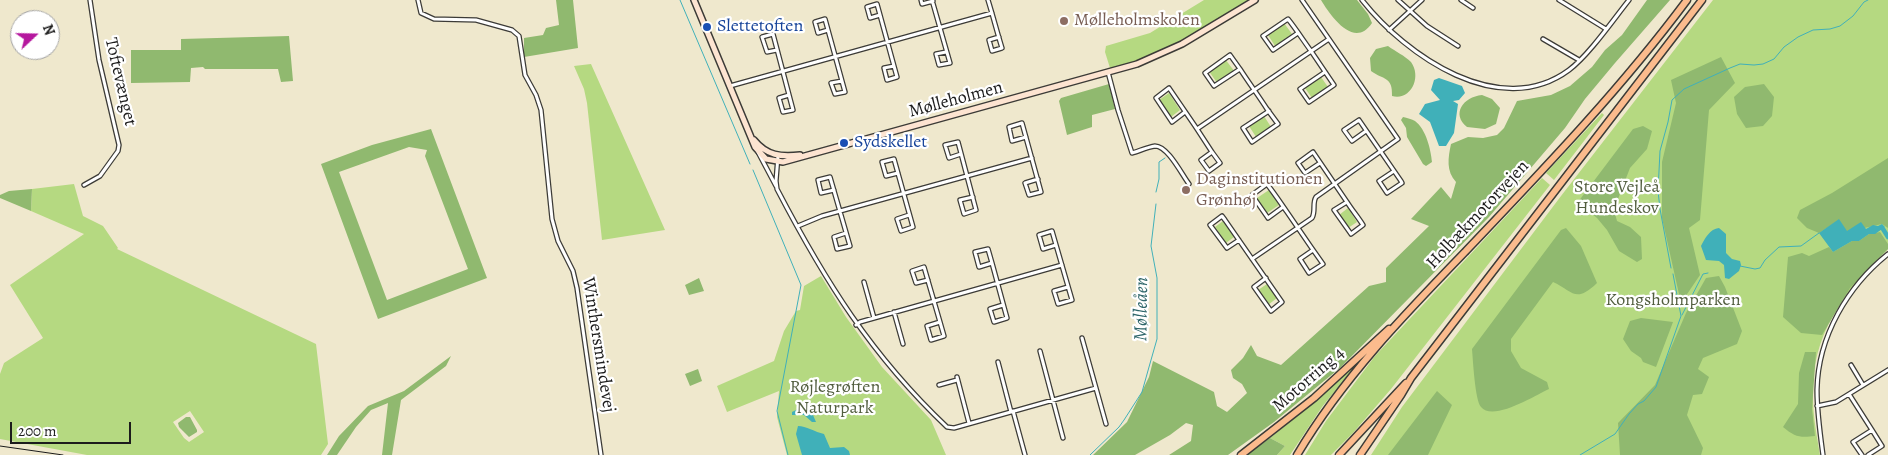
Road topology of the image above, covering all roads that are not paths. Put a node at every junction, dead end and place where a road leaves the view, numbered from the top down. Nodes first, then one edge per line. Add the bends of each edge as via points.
1 (90, 0) edge
2 (418, 0) edge
3 (694, 0) edge
4 (921, 0) edge
5 (988, 0) edge
6 (1256, 0) edge
7 (1302, 0) edge
8 (1362, 0) edge
9 (1398, 0) edge
10 (1422, 0) edge
11 (1461, 0) edge
12 (1559, 0) edge
13 (1629, 0) edge
14 (1688, 0) edge
15 (1702, 0) edge
16 (933, 1) edge
17 (1473, 8) dead end
18 (1409, 11) junction
19 (992, 13) junction
20 (880, 15) junction
21 (940, 27) junction
22 (1606, 29) junction
23 (828, 30) junction
24 (1388, 30) junction
25 (1298, 33) junction
26 (999, 37) junction
27 (1329, 39) junction
28 (1543, 39) dead end
29 (887, 41) junction
30 (1458, 46) dead end
31 (777, 50) junction
32 (1311, 51) junction
33 (946, 52) junction
34 (835, 55) junction
35 (1580, 60) junction
36 (894, 66) junction
37 (1240, 68) junction
38 (782, 70) junction
39 (1108, 72) junction
40 (1325, 72) junction
41 (842, 81) junction
42 (730, 86) junction
43 (1254, 90) junction
44 (789, 95) junction
45 (1269, 111) junction
46 (1185, 112) junction
47 (1197, 129) junction
48 (749, 131) junction
49 (1366, 131) junction
50 (1026, 137) junction
51 (757, 151) junction
52 (1380, 151) junction
53 (1212, 152) junction
54 (811, 154) junction
55 (961, 154) junction
56 (778, 156) junction
57 (1032, 158) junction
58 (777, 162) junction
59 (1320, 163) junction
60 (1394, 170) junction
61 (898, 173) junction
62 (967, 176) junction
63 (1038, 179) junction
64 (1334, 183) junction
65 (1189, 184) dead end
66 (84, 185) dead end
67 (777, 189) junction
68 (834, 190) junction
69 (903, 194) junction
70 (972, 197) junction
71 (1347, 202) junction
72 (1284, 207) junction
73 (840, 211) junction
74 (909, 215) junction
75 (798, 226) junction
76 (1297, 227) junction
77 (846, 233) junction
78 (1239, 240) junction
79 (1056, 245) junction
80 (1313, 250) junction
81 (1888, 254) edge
82 (1252, 259) junction
83 (992, 263) junction
84 (1062, 266) junction
85 (1266, 278) junction
86 (928, 280) junction
87 (864, 282) dead end
88 (997, 284) junction
89 (1068, 287) junction
90 (934, 301) junction
91 (1003, 305) junction
92 (894, 312) junction
93 (874, 318) junction
94 (940, 322) junction
95 (856, 324) junction
96 (1394, 326) junction
97 (1082, 338) dead end
98 (902, 344) dead end
99 (1040, 351) dead end
100 (998, 362) dead end
101 (1851, 365) dead end
102 (1888, 370) edge
103 (1411, 378) junction
104 (939, 385) dead end
105 (1863, 385) junction
106 (1096, 388) junction
107 (1849, 394) junction
108 (1053, 400) junction
109 (1818, 406) junction
110 (1012, 412) junction
111 (969, 424) junction
112 (1106, 424) dead end
113 (1872, 430) junction
114 (1063, 438) dead end
115 (601, 455) edge
116 (1025, 455) edge
117 (1241, 455) edge
118 (1297, 455) edge
119 (1339, 455) edge
120 (1360, 455) edge
121 (1823, 455) edge
122 (1862, 455) edge
123 (1868, 455) edge

1 - 66 street, Toftevænget via 99,60 119,145 100,176
2 - 115 street, Winthersmindevej via 420,13 429,18 476,20 512,30 519,36 525,75 541,110 554,229 577,288
3 - 42 street
4 - 16 street via 922,4
5 - 19 street
6 - 39 street, Mølleholmen via 1167,52
7 - 27 street
8 - 24 street
9 - 18 street
10 - 18 street
11 - 17 street
12 - 22 street
13 - 22 street
14 - 96 highway, Holbækmotorvejen via 1605,100
15 - 103 highway
16 - 21 street
18 - 24 street
18 - 30 street
19 - 21 street
19 - 26 street
20 - 20 street via 870,18 867,7 877,4
20 - 29 street
21 - 29 street
21 - 33 street
22 - 35 street
23 - 23 street via 818,33 814,22 825,19
23 - 34 street
24 - 35 street via 1440,67 1487,86 1536,85 1556,78
25 - 25 street via 1288,19 1263,36 1273,50
25 - 32 street
26 - 26 street via 1002,48 992,51 989,40
27 - 32 street
27 - 52 street via 1398,139
28 - 35 street
29 - 34 street
29 - 36 street
31 - 31 street via 767,52 762,37 773,34
31 - 38 street
32 - 40 street
32 - 43 street
33 - 33 street via 950,63 940,65 936,54
34 - 38 street
34 - 41 street
36 - 36 street via 897,77 887,80 884,68
37 - 37 street via 1230,55 1205,73 1214,86
37 - 43 street
38 - 42 street
38 - 44 street
39 - 54 street, Mølleholmen
39 - 65 street via 1132,153 1156,146 1161,148 1169,154
40 - 40 street via 1300,89 1309,102 1334,85
41 - 41 street via 844,92 834,94 832,83
42 - 48 street
43 - 45 street
43 - 47 street
44 - 44 street via 793,110 783,112 779,98
45 - 45 street via 1243,128 1252,142 1278,124
46 - 46 street via 1172,122 1156,98 1169,88
46 - 47 street
47 - 53 street
48 - 51 street
48 - 56 street via 759,146
49 - 49 street via 1359,120 1344,130 1352,141
49 - 52 street
50 - 50 street via 1022,123 1009,126 1012,141
50 - 57 street
51 - 58 street via 766,159
51 - 67 street
52 - 60 street
52 - 64 street
53 - 53 street via 1201,160 1209,171 1220,164
54 - 56 street, Mølleholmen
54 - 58 street, Mølleholmen
55 - 55 street via 958,142 945,145 949,158
55 - 62 street
56 - 58 street
57 - 62 street
57 - 63 street
58 - 67 street
59 - 59 street via 1305,173 1298,163 1313,152
59 - 64 street
60 - 60 street via 1379,181 1387,193 1402,183
61 - 61 street via 894,159 882,162 886,176
61 - 69 street
62 - 69 street
62 - 70 street
63 - 63 street via 1025,183 1029,196 1041,192
64 - 71 street
64 - 76 street via 1316,197 1314,215
67 - 75 street
68 - 68 street via 830,177 818,180 821,193
68 - 73 street
69 - 73 street
69 - 74 street
70 - 70 street via 960,200 964,214 976,210
71 - 71 street via 1363,225 1351,234 1334,210
72 - 72 street via 1267,184 1252,195 1268,218
72 - 76 street
73 - 75 street
73 - 77 street
74 - 74 street via 897,218 900,231 913,227
75 - 95 street
76 - 80 street
76 - 82 street
77 - 77 street via 834,236 837,249 850,246
78 - 78 street via 1227,248 1210,225 1222,216
78 - 82 street
79 - 79 street via 1052,231 1039,235 1043,249
79 - 84 street
80 - 80 street via 1300,259 1309,274 1323,264
81 - 109 street via 1860,280 1835,319 1823,352
82 - 85 street
83 - 83 street via 979,267 975,252 988,249
83 - 88 street
84 - 88 street
84 - 89 street
85 - 85 street via 1282,302 1271,311 1254,286
86 - 86 street via 924,267 912,271 916,284
86 - 90 street
87 - 93 street
88 - 90 street
88 - 91 street
89 - 89 street via 1054,291 1058,304 1072,300
90 - 92 street
90 - 94 street
91 - 91 street via 1007,318 994,322 990,309
92 - 93 street
92 - 98 street
93 - 95 street
94 - 94 street via 927,326 931,340 944,336
95 - 111 street via 911,392 947,427
96 - 117 highway, Motorring 4 via 1314,398
96 - 118 highway, Holbækmotorvejen via 1327,409
97 - 106 street
99 - 108 street
100 - 110 street
101 - 105 street
102 - 105 street
103 - 119 highway
103 - 120 highway
104 - 111 street via 957,379
105 - 107 street
106 - 108 street
106 - 112 street
107 - 109 street via 1836,402
107 - 113 street
108 - 110 street
108 - 114 street
109 - 121 street
110 - 111 street
110 - 116 street
113 - 122 street via 1853,442
113 - 123 street via 1882,446

